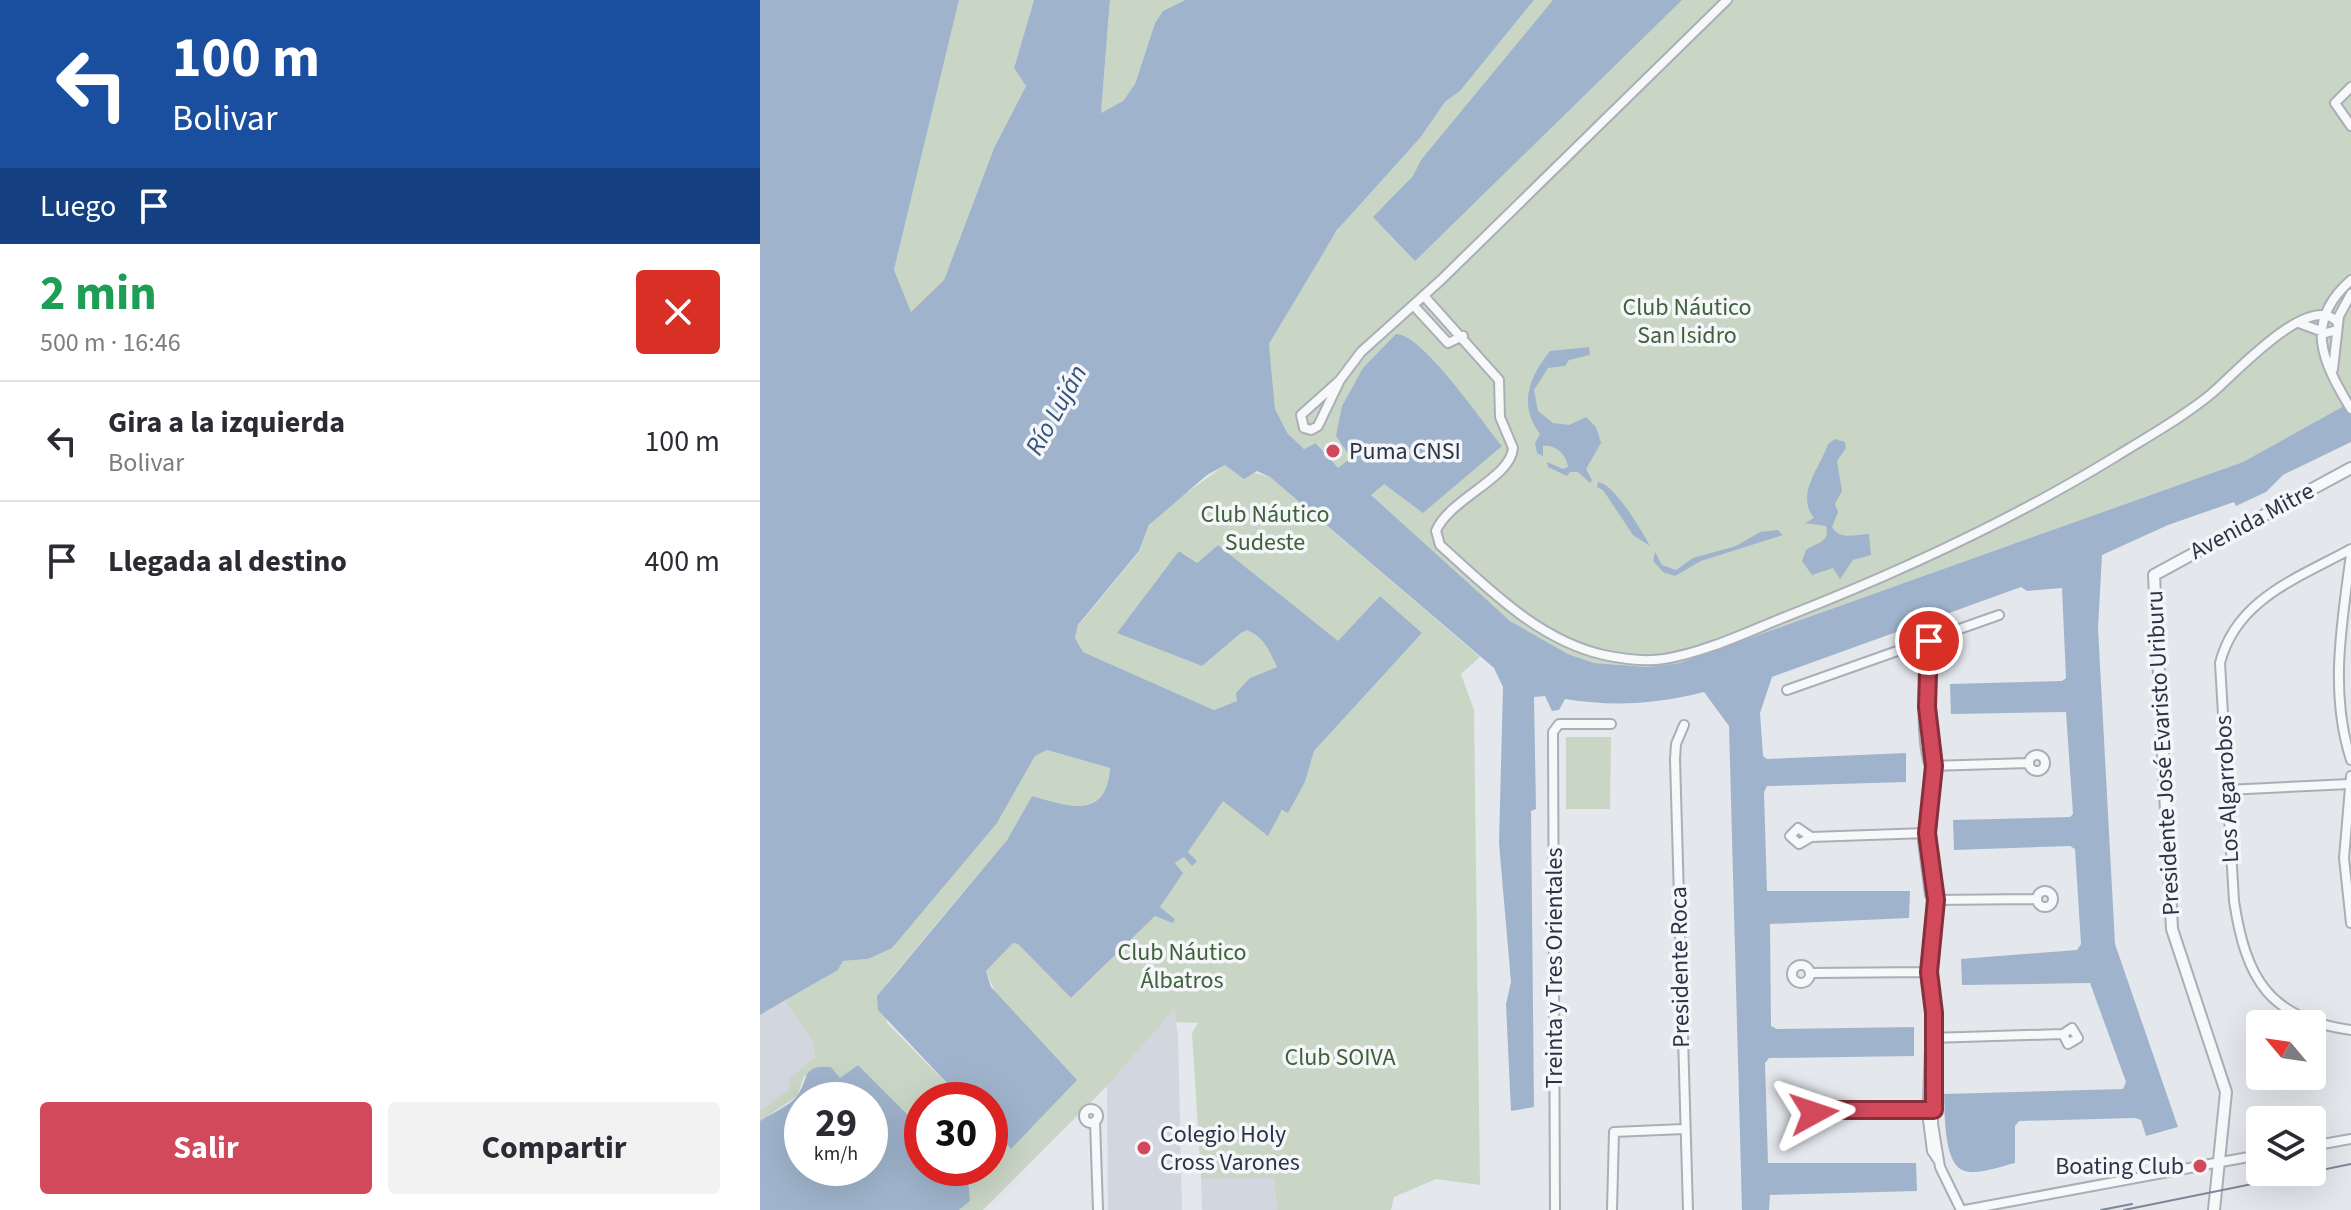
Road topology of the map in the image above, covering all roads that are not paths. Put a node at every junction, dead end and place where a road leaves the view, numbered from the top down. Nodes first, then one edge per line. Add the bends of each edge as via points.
1 (1727, 0) edge
2 (2351, 87) edge
3 (2351, 126) edge
4 (2351, 280) edge
5 (2351, 294) edge
6 (1424, 296) junction
7 (1414, 306) junction
8 (2323, 315) junction
9 (2298, 323) junction
10 (2338, 327) junction
11 (2320, 328) junction
12 (1463, 336) junction
13 (2333, 370) junction
14 (1340, 380) junction
15 (2351, 409) edge
16 (2351, 468) edge
17 (2351, 552) edge
18 (2154, 575) joint
19 (1999, 615) dead end
20 (1924, 642) junction
21 (1787, 690) dead end
22 (1611, 724) dead end
23 (1684, 725) dead end
24 (2351, 760) edge
25 (2029, 763) dead end
26 (1932, 766) junction
27 (2350, 780) edge
28 (2226, 790) junction
29 (2350, 804) edge
30 (1925, 833) junction
31 (1807, 836) dead end
32 (2037, 899) dead end
33 (1933, 900) junction
34 (2351, 923) edge
35 (1927, 972) junction
36 (1810, 973) dead end
37 (2351, 1030) edge
38 (2063, 1034) dead end
39 (1932, 1038) junction
40 (1815, 1110) dead end
41 (1931, 1110) junction
42 (1095, 1121) dead end
43 (1684, 1129) junction
44 (2351, 1139) edge
45 (2326, 1143) edge
46 (2246, 1157) edge
47 (2218, 1162) junction
48 (1098, 1210) edge
49 (1555, 1210) edge
50 (1612, 1210) edge
51 (1688, 1210) edge
52 (1963, 1210) edge
53 (2214, 1210) edge

1 - 6 street
2 - 3 street via 2335,103
4 - 8 street
5 - 10 street
6 - 7 street
6 - 12 street
7 - 12 street via 1448,343
7 - 14 street via 1361,352
8 - 9 street
8 - 10 street
8 - 11 street
9 - 11 street
9 - 12 street via 2258,349 2175,420 1994,525 1874,581 1714,645 1645,660 1595,652 1539,626 1508,606 1440,545 1436,531 1443,518 1505,467 1512,454 1500,417 1499,380
10 - 11 street via 2326,333
10 - 13 street
11 - 13 street
13 - 15 street
14 - 14 street via 1301,415 1304,428 1318,426
16 - 18 street, Avenida Mitre
17 - 24 street via 2338,683
17 - 28 street, Los Algarrobos via 2250,607 2225,644 2220,663
18 - 47 street, Presidente José Evaristo Uriburu via 2171,915 2226,1092
19 - 20 street
20 - 21 street
20 - 26 street via 1922,726
22 - 49 street, Treinta y Tres Orientales via 1554,727
23 - 43 street, Presidente Roca via 1675,759
25 - 26 street
26 - 30 street
27 - 28 street
27 - 29 street
28 - 37 street, Los Algarrobos via 2237,922 2260,987 2291,1013
29 - 34 street via 2344,870
30 - 31 street
30 - 33 street
32 - 33 street
33 - 35 street
35 - 36 street
35 - 39 street
38 - 39 street
39 - 41 street
40 - 41 street
41 - 52 street via 1939,1160
42 - 48 street
43 - 50 street via 1614,1132
43 - 51 street, Presidente Roca
44 - 45 street
46 - 47 street
47 - 52 street
47 - 53 street, Presidente José Evaristo Uriburu

